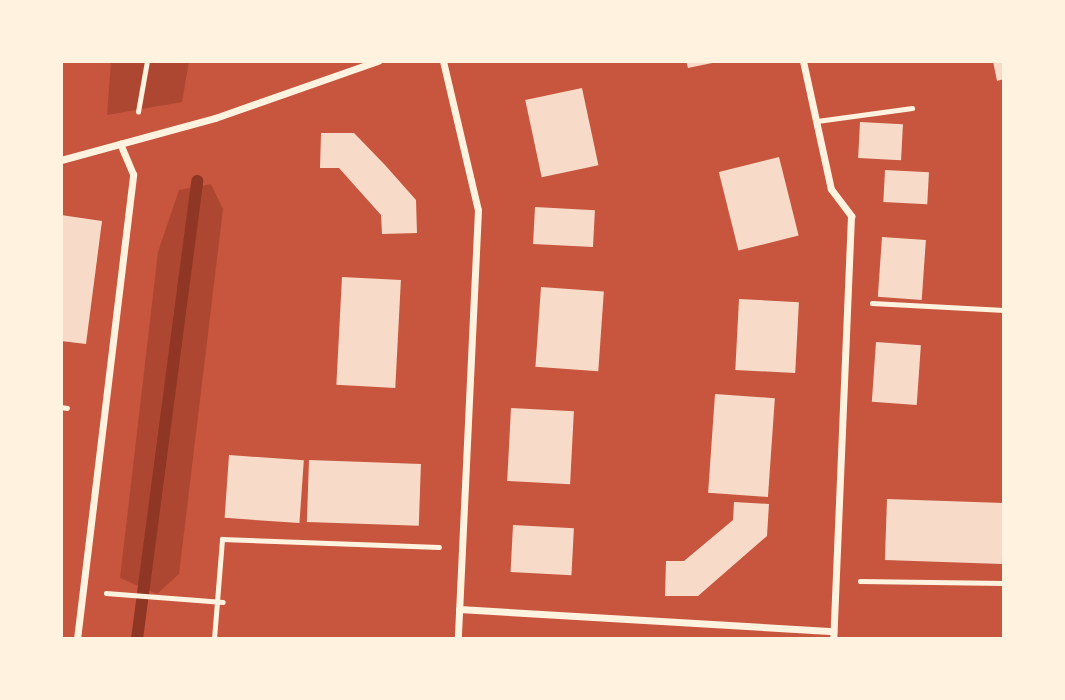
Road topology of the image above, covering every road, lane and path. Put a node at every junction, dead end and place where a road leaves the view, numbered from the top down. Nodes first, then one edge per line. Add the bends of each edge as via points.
1 (147, 61) edge
2 (378, 61) edge
3 (443, 61) edge
4 (803, 61) edge
5 (912, 108) dead end
6 (817, 121) junction
7 (134, 140) junction
8 (120, 144) junction
9 (61, 160) edge
10 (847, 301) junction
11 (1004, 310) edge
12 (461, 548) junction
13 (838, 581) junction
14 (1004, 583) edge
15 (114, 594) dead end
16 (214, 601) junction
17 (223, 601) dead end
18 (459, 609) junction
19 (833, 635) edge
20 (77, 639) edge
21 (214, 639) edge
22 (458, 639) edge

1 - 7 path
2 - 7 street
3 - 12 street via 478,210
4 - 6 street
5 - 6 lane
6 - 10 street via 831,189 851,216
7 - 8 street
8 - 9 street
8 - 20 street via 133,174
10 - 11 path
10 - 13 street
12 - 16 path via 222,538
12 - 18 street
13 - 14 path
13 - 19 street
15 - 16 path via 170,602
16 - 17 path
16 - 21 path
18 - 19 street
18 - 22 street

